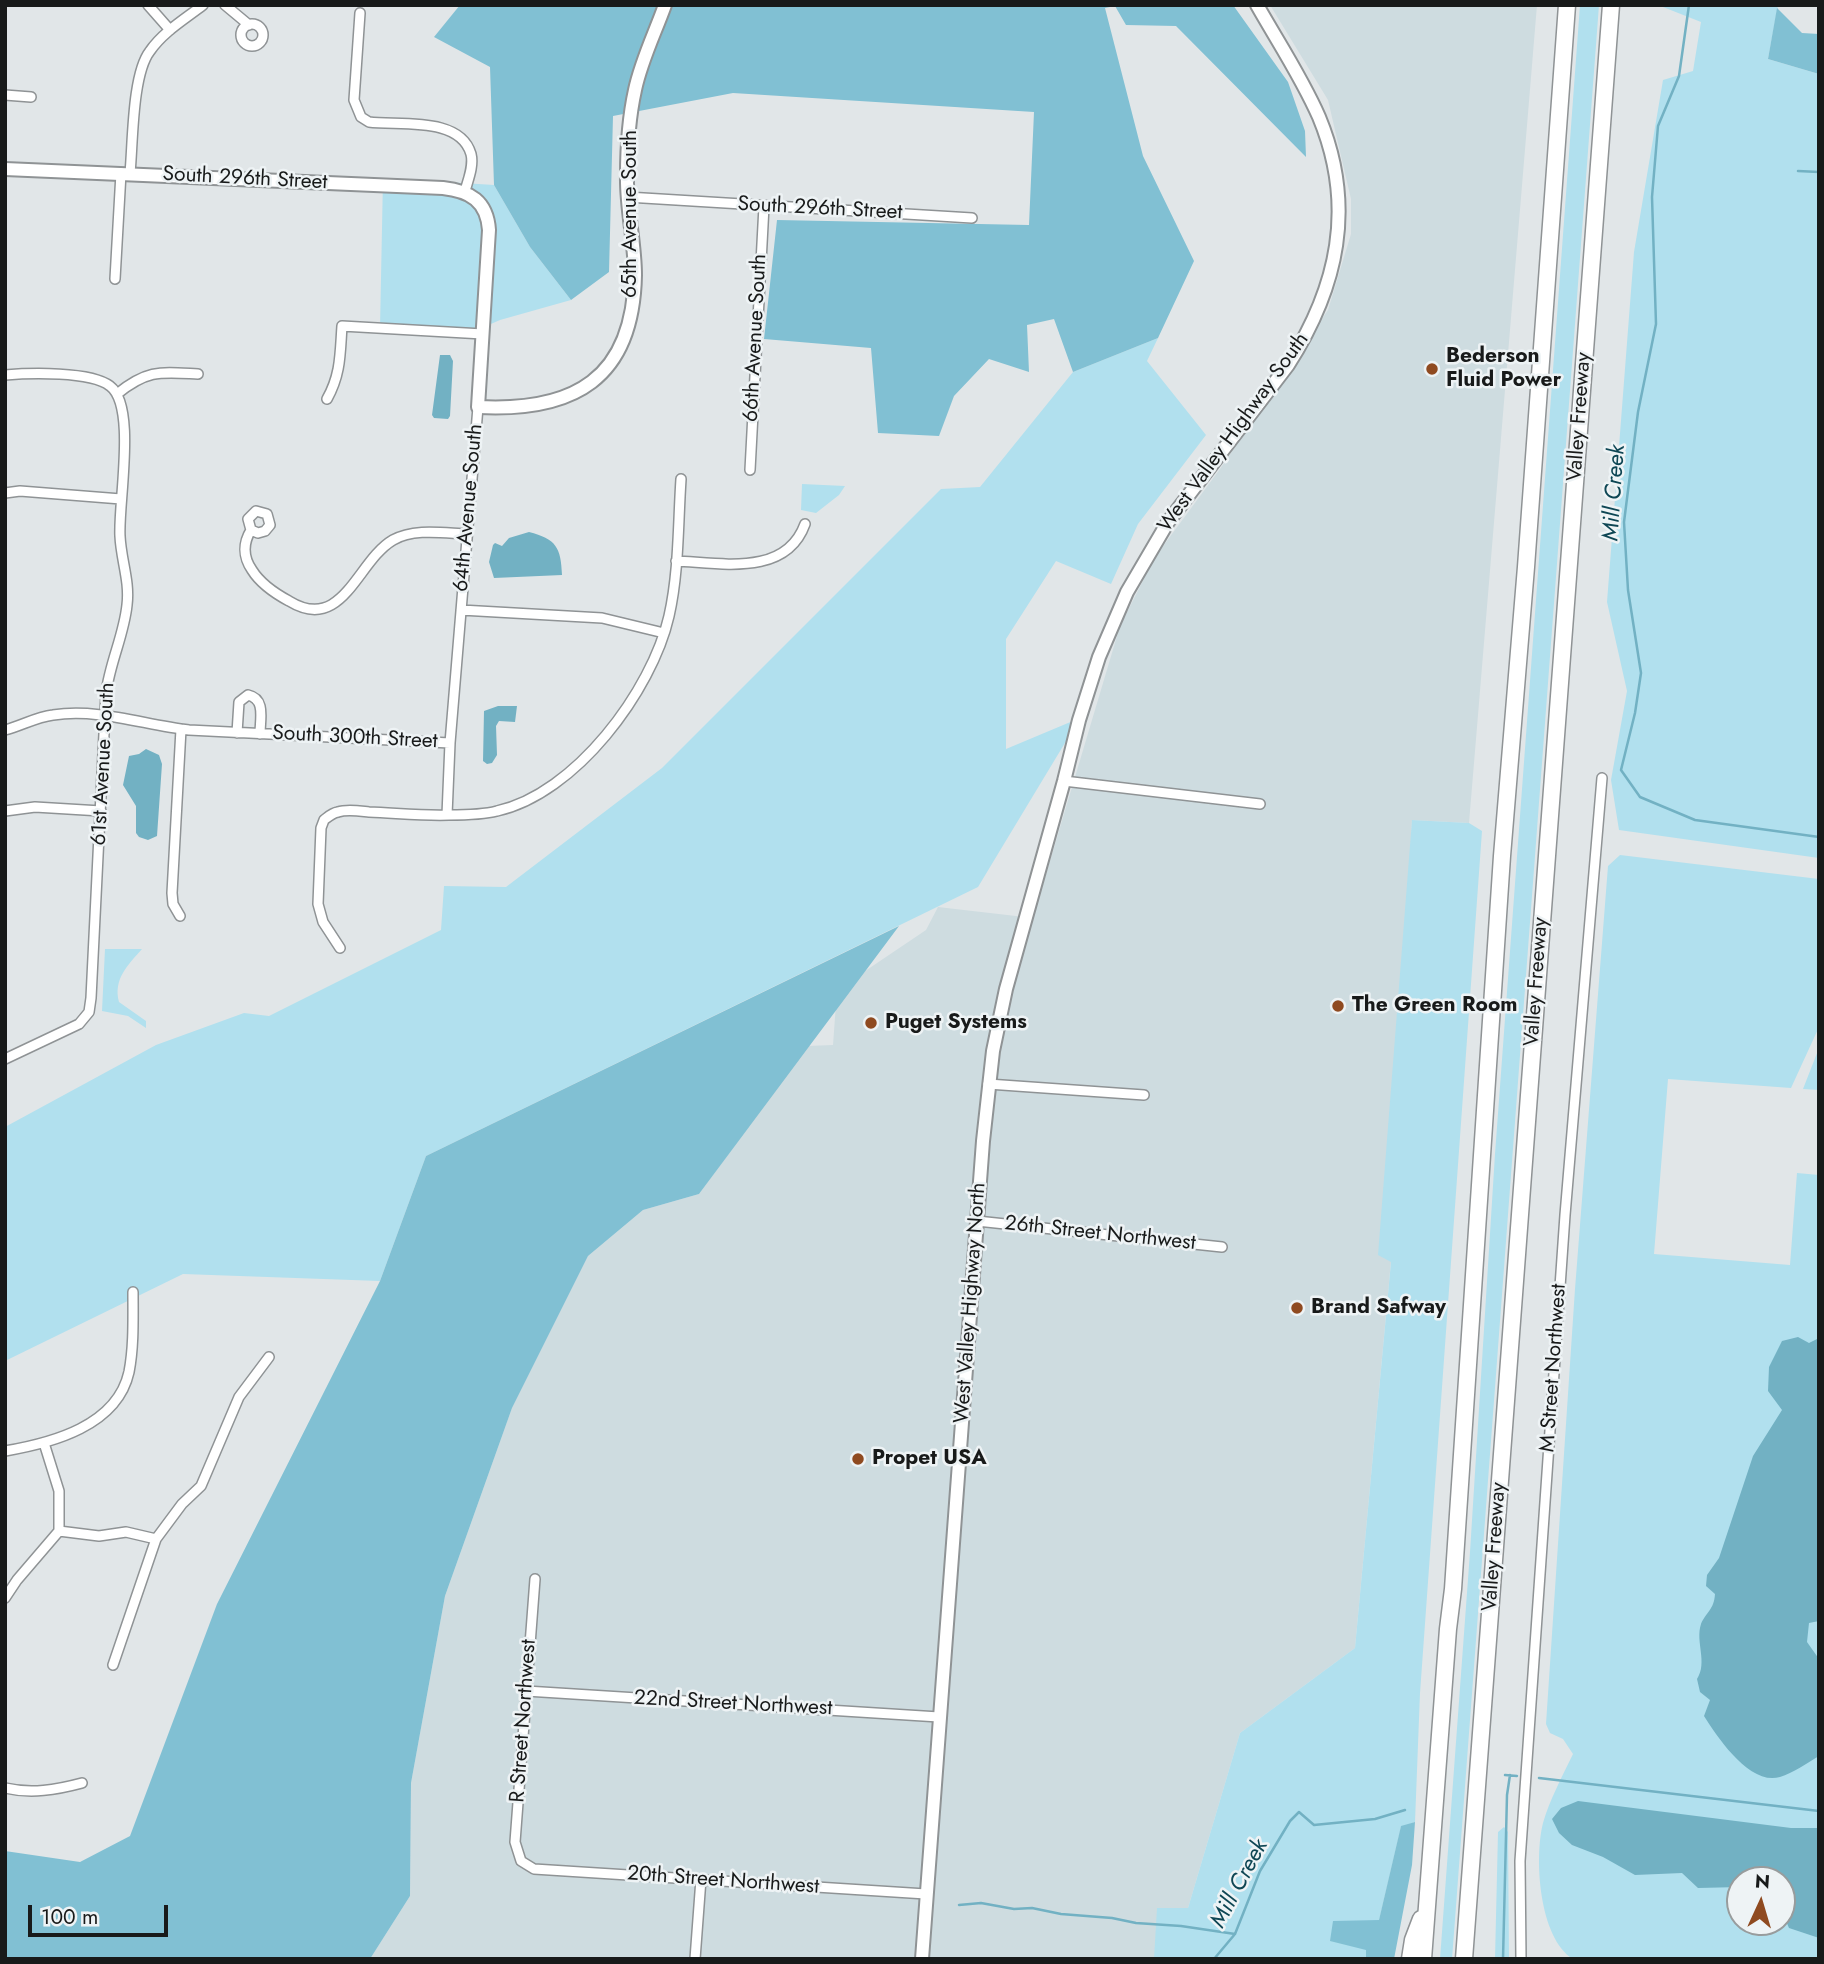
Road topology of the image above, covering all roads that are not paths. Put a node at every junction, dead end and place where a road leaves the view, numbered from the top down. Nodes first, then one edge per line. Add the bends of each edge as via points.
1 (148, 5) edge
2 (203, 5) edge
3 (225, 5) edge
4 (665, 5) edge
5 (1257, 5) edge
6 (1567, 5) edge
7 (1611, 5) edge
8 (360, 13) dead end
9 (249, 24) dead end
10 (170, 30) junction
11 (5, 96) edge
12 (31, 97) dead end
13 (5, 169) edge
14 (125, 173) junction
15 (465, 191) junction
16 (627, 197) junction
17 (480, 202) joint
18 (764, 206) junction
19 (972, 218) dead end
20 (115, 279) dead end
21 (483, 334) junction
22 (198, 374) dead end
23 (5, 375) edge
24 (117, 394) junction
25 (327, 399) dead end
26 (478, 407) junction
27 (750, 470) dead end
28 (681, 479) dead end
29 (5, 493) edge
30 (121, 499) junction
31 (805, 524) dead end
32 (251, 530) dead end
33 (467, 534) junction
34 (676, 561) junction
35 (461, 610) junction
36 (664, 633) junction
37 (105, 715) junction
38 (181, 729) junction
39 (5, 730) edge
40 (237, 733) junction
41 (260, 734) junction
42 (450, 743) junction
43 (1602, 778) dead end
44 (1065, 781) junction
45 (1260, 804) dead end
46 (5, 811) edge
47 (101, 811) junction
48 (447, 815) junction
49 (180, 916) dead end
50 (340, 948) dead end
51 (5, 1059) edge
52 (988, 1084) junction
53 (1144, 1095) dead end
54 (977, 1221) junction
55 (1222, 1247) dead end
56 (133, 1292) dead end
57 (269, 1357) dead end
58 (44, 1443) junction
59 (5, 1451) edge
60 (59, 1531) junction
61 (156, 1539) junction
62 (535, 1579) dead end
63 (5, 1598) edge
64 (113, 1665) dead end
65 (526, 1691) junction
66 (1483, 1707) junction
67 (939, 1717) junction
68 (82, 1783) dead end
69 (5, 1788) edge
70 (522, 1861) joint
71 (701, 1879) junction
72 (926, 1894) junction
73 (1427, 1904) junction
74 (695, 1959) edge
75 (922, 1959) edge
76 (1410, 1959) edge
77 (1423, 1959) edge
78 (1464, 1959) edge
79 (1474, 1959) edge
80 (1521, 1959) edge

1 - 10 street
2 - 10 street
3 - 9 street
4 - 16 main road, 65th Avenue South via 635,90
5 - 44 main road, West Valley Highway South via 1305,88 1328,144 1338,203 1333,267 1304,340 1168,522 1127,592 1093,673
6 - 73 highway, Valley Freeway
7 - 66 highway, Valley Freeway
8 - 15 street via 354,100 361,117 369,122 439,126 451,131 472,156
10 - 14 street via 144,59
11 - 12 street
13 - 14 main road, South 296th Street
14 - 15 main road, South 296th Street
14 - 20 street
15 - 17 main road, South 296th Street
16 - 18 street, South 296th Street
16 - 26 main road, 65th Avenue South via 635,274 626,330 614,357 599,378 562,398 521,407
17 - 21 main road, 64th Avenue South via 489,238
18 - 19 street, South 296th Street
18 - 27 street, 66th Avenue South
21 - 25 street via 342,326 337,382
21 - 26 main road, 64th Avenue South
22 - 24 street via 148,374
23 - 24 street via 88,378 106,383
24 - 30 street, 61st Avenue South via 125,422
26 - 33 street, 64th Avenue South
28 - 34 street
29 - 30 street
30 - 37 street, 61st Avenue South via 120,546 127,598 108,676
31 - 34 street via 795,544 762,563
32 - 33 street via 245,552 255,575 292,603 316,609 340,598 377,553 395,539 416,533
33 - 35 street, 64th Avenue South
34 - 36 street
35 - 36 street via 602,618
35 - 42 street, 64th Avenue South
36 - 48 street via 650,670 591,755 513,806
37 - 38 street, South 300th Street
37 - 39 street, South 300th Street via 49,715
37 - 47 street, 61st Avenue South
38 - 40 street, South 300th Street
38 - 49 street via 172,893
40 - 41 street, South 300th Street
40 - 41 street, South 300th Street via 239,702 252,695 260,703
41 - 42 street, South 300th Street
42 - 48 street, 64th Avenue South
43 - 80 street, M Street Northwest via 1565,1215 1520,1861
44 - 45 street
44 - 52 main road, West Valley Highway North via 1006,989
46 - 47 street via 35,807
47 - 51 street, 61st Avenue South via 89,1012 79,1024
48 - 50 street via 341,810 324,820 318,904 323,922
52 - 53 street
52 - 54 main road, West Valley Highway North
54 - 55 street, 26th Street Northwest
54 - 67 main road, West Valley Highway North
56 - 58 street via 132,1352 118,1400 104,1415
57 - 61 street via 239,1397 201,1486
58 - 59 street
58 - 60 street via 58,1490
60 - 61 street via 99,1536 126,1532
60 - 63 street
61 - 64 street
62 - 65 street, R Street Northwest
65 - 67 street, 22nd Street Northwest
65 - 70 street, R Street Northwest via 515,1842
66 - 78 highway, Valley Freeway
66 - 79 highway
67 - 72 main road, West Valley Highway North
68 - 69 street via 58,1790
70 - 71 street, 20th Street Northwest via 534,1869
71 - 72 street, 20th Street Northwest
71 - 74 street
72 - 75 main road, West Valley Highway North
73 - 76 highway
73 - 77 highway, Valley Freeway

